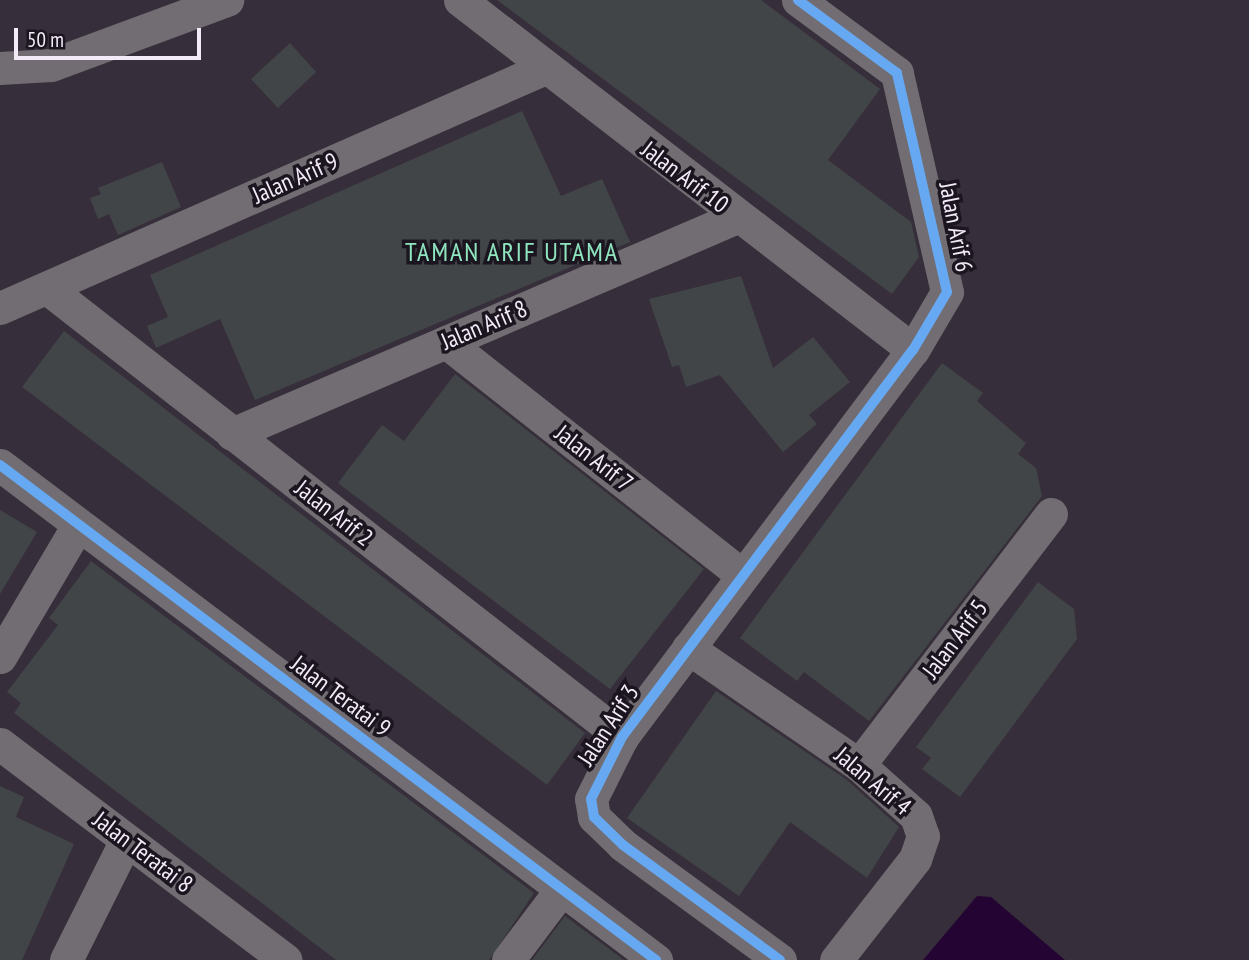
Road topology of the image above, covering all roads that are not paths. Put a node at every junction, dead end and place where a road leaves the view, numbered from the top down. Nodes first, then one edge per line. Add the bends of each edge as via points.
1 (226, 0) edge
2 (460, 0) edge
3 (798, 0) edge
4 (0, 68) edge
5 (543, 68) junction
6 (737, 217) junction
7 (47, 288) junction
8 (0, 308) edge
9 (446, 342) junction
10 (913, 350) junction
11 (232, 434) junction
12 (0, 465) edge
13 (1051, 514) dead end
14 (78, 525) junction
15 (741, 574) junction
16 (688, 648) junction
17 (0, 657) edge
18 (622, 737) junction
19 (0, 744) edge
20 (859, 765) junction
21 (126, 840) junction
22 (560, 891) junction
23 (66, 960) edge
24 (286, 960) edge
25 (508, 960) edge
26 (656, 960) edge
27 (780, 960) edge
28 (836, 960) edge

1 - 4 street via 51,65
2 - 5 street, Jalan Arif 10
3 - 10 street, Jalan Arif 6 via 897,74 947,292
5 - 6 street, Jalan Arif 10
5 - 7 street, Jalan Arif 9
6 - 9 street, Jalan Arif 8
6 - 10 street, Jalan Arif 10
7 - 8 street, Jalan Arif 9
7 - 11 street, Jalan Arif 2
9 - 11 street, Jalan Arif 8
9 - 15 street, Jalan Arif 7
10 - 15 street, Jalan Arif 6
11 - 18 street, Jalan Arif 2
12 - 14 street, Jalan Teratai 9
13 - 20 street, Jalan Arif 5
14 - 17 street
14 - 22 street, Jalan Teratai 9
15 - 16 street, Jalan Arif 3
16 - 18 street, Jalan Arif 3
16 - 20 street, Jalan Arif 4
18 - 27 street, Jalan Arif 3 via 596,779 594,817
19 - 21 street, Jalan Teratai 8
20 - 28 street, Jalan Arif 4 via 901,798 923,836 915,859
21 - 23 street
21 - 24 street, Jalan Teratai 8
22 - 25 street
22 - 26 street, Jalan Teratai 9

